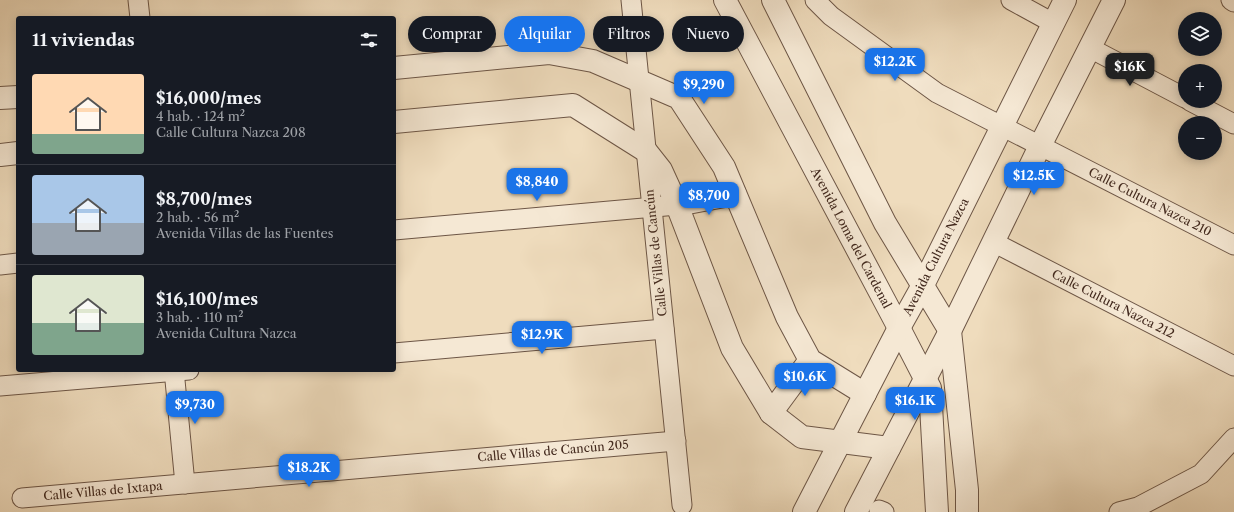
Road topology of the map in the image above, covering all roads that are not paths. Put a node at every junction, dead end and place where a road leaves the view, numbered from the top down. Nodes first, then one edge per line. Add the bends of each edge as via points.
1 (138, 0) edge
2 (631, 0) edge
3 (725, 0) edge
4 (773, 0) edge
5 (814, 0) edge
6 (1011, 0) edge
7 (1065, 0) edge
8 (1114, 0) edge
9 (1231, 0) edge
10 (1234, 2) edge
11 (140, 16) edge
12 (1053, 23) junction
13 (1090, 48) junction
14 (396, 68) edge
15 (639, 79) junction
16 (1178, 94) edge
17 (16, 97) edge
18 (0, 98) edge
19 (1203, 108) edge
20 (396, 122) edge
21 (1234, 124) edge
22 (1002, 126) junction
23 (1040, 146) junction
24 (646, 151) junction
25 (16, 154) edge
26 (0, 155) edge
27 (734, 194) junction
28 (677, 205) junction
29 (652, 207) junction
30 (396, 230) edge
31 (993, 242) junction
32 (1234, 246) edge
33 (16, 263) edge
34 (0, 265) edge
35 (923, 285) junction
36 (899, 328) junction
37 (664, 330) junction
38 (950, 331) junction
39 (396, 353) edge
40 (810, 360) junction
41 (1234, 366) edge
42 (157, 372) edge
43 (179, 372) edge
44 (925, 378) junction
45 (0, 386) edge
46 (865, 394) junction
47 (772, 413) junction
48 (1234, 438) edge
49 (676, 441) junction
50 (840, 443) junction
51 (889, 448) junction
52 (185, 484) junction
53 (22, 498) dead end
54 (682, 506) dead end
55 (804, 512) edge
56 (856, 512) edge
57 (937, 512) edge
58 (967, 512) edge
59 (1118, 512) edge

1 - 11 street
2 - 15 street, Calle Villas de Cancún
3 - 36 street, Avenida Loma del Cardenal
4 - 35 street via 885,223
5 - 22 street, Calle Cultura Nazca 210 via 831,16 937,93
6 - 12 street
7 - 12 street, Avenida Cultura Nazca
8 - 13 street
9 - 10 street
12 - 22 street, Avenida Cultura Nazca
13 - 16 street
13 - 23 street
14 - 15 street via 548,52 594,61
15 - 24 street, Calle Villas de Cancún
15 - 27 street via 679,98 724,166
17 - 18 street
19 - 21 street
20 - 24 street via 572,105
22 - 23 street, Calle Cultura Nazca 210
22 - 35 street, Avenida Cultura Nazca
23 - 31 street
23 - 32 street, Calle Cultura Nazca 210
24 - 28 street via 661,170
24 - 29 street, Calle Villas de Cancún
25 - 26 street
27 - 28 street
27 - 40 street via 787,317
28 - 29 street
28 - 47 street via 732,348
29 - 30 street
29 - 37 street, Calle Villas de Cancún
31 - 38 street
31 - 41 street, Calle Cultura Nazca 212
33 - 34 street
35 - 36 street, Avenida Cultura Nazca
35 - 38 street
36 - 44 street, Avenida Loma del Cardenal
36 - 46 street, Avenida Cultura Nazca
37 - 39 street
37 - 49 street, Calle Villas de Cancún
38 - 44 street
38 - 58 street via 967,490
40 - 46 street
40 - 47 street
42 - 45 street
43 - 52 street
44 - 51 street
44 - 57 street, Avenida Loma del Cardenal via 930,388
46 - 50 street, Avenida Cultura Nazca
47 - 50 street via 802,437
48 - 59 street via 1201,474 1138,507
49 - 52 street, Calle Villas de Cancún 205
49 - 54 street, Calle Villas de Cancún
50 - 51 street
50 - 55 street, Avenida Cultura Nazca
51 - 56 street
52 - 53 street, Calle Villas de Ixtapa

